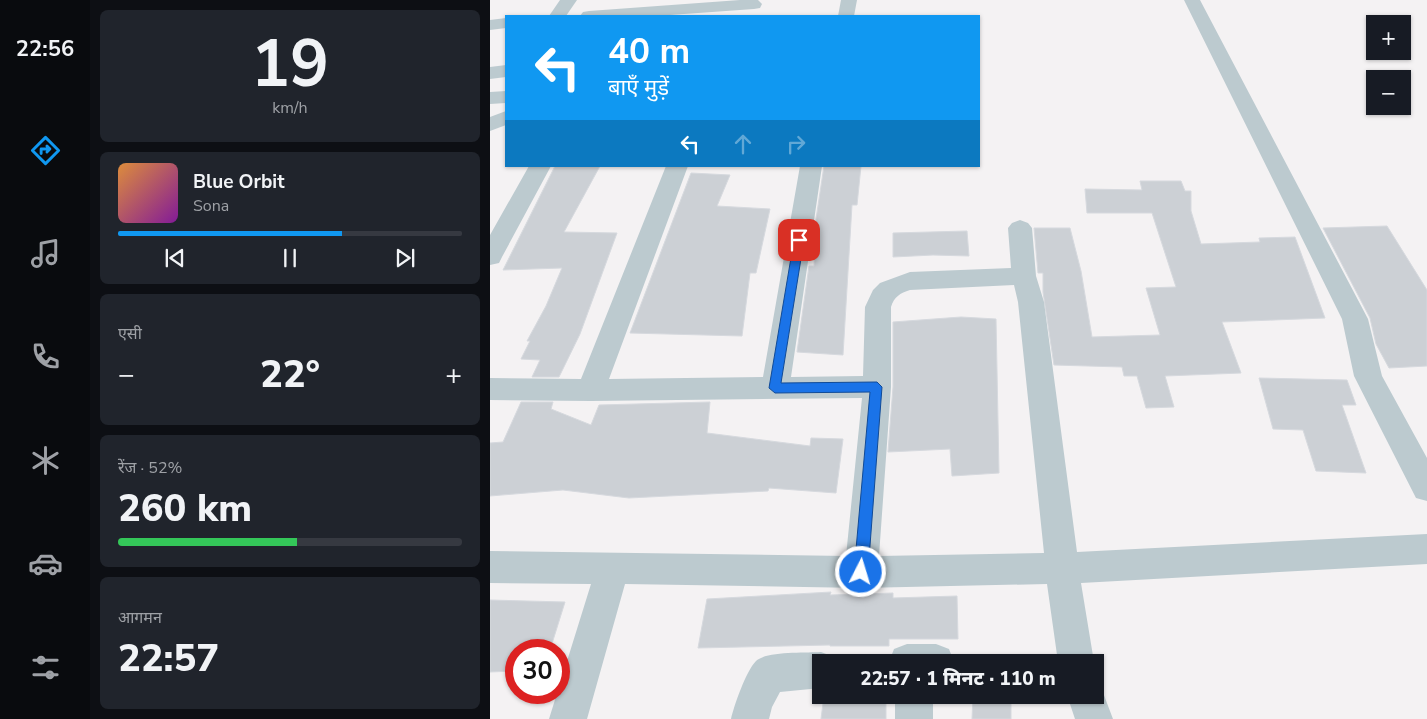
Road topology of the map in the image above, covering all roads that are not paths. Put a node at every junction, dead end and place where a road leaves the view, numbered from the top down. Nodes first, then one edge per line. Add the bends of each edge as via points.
1 (569, 0) edge
2 (850, 0) edge
3 (1192, 0) edge
4 (758, 2) edge
5 (649, 6) edge
6 (558, 15) edge
7 (595, 15) edge
8 (729, 15) edge
9 (846, 15) edge
10 (505, 24) edge
11 (490, 25) edge
12 (505, 71) edge
13 (490, 73) edge
14 (505, 96) edge
15 (490, 98) edge
16 (505, 118) edge
17 (490, 125) edge
18 (539, 167) edge
19 (677, 167) edge
20 (811, 167) edge
21 (1020, 228) dead end
22 (490, 257) edge
23 (1024, 276) junction
24 (877, 387) junction
25 (775, 388) junction
26 (490, 389) edge
27 (591, 390) junction
28 (1427, 488) edge
29 (1427, 549) edge
30 (490, 567) edge
31 (1062, 568) junction
32 (613, 570) junction
33 (861, 572) junction
34 (1075, 654) edge
35 (812, 671) edge
36 (914, 704) edge
37 (1089, 704) edge
38 (568, 719) edge
39 (750, 719) edge
40 (914, 719) edge
41 (1094, 719) edge

1 - 6 street
2 - 9 street
3 - 28 street via 1338,283 1355,319 1368,376
4 - 5 street
4 - 8 street
5 - 7 street
10 - 11 street
12 - 13 street
14 - 15 street
16 - 17 street
18 - 22 street
19 - 27 street
20 - 25 street
21 - 23 street
23 - 24 street via 910,281 887,289 880,297 878,307
23 - 31 street via 1031,302
24 - 25 street
24 - 33 street
25 - 27 street
26 - 27 street
29 - 31 street
30 - 32 street
31 - 33 street
31 - 34 street
32 - 33 street
32 - 38 street
35 - 39 street via 769,674 754,703
36 - 40 street
37 - 41 street

